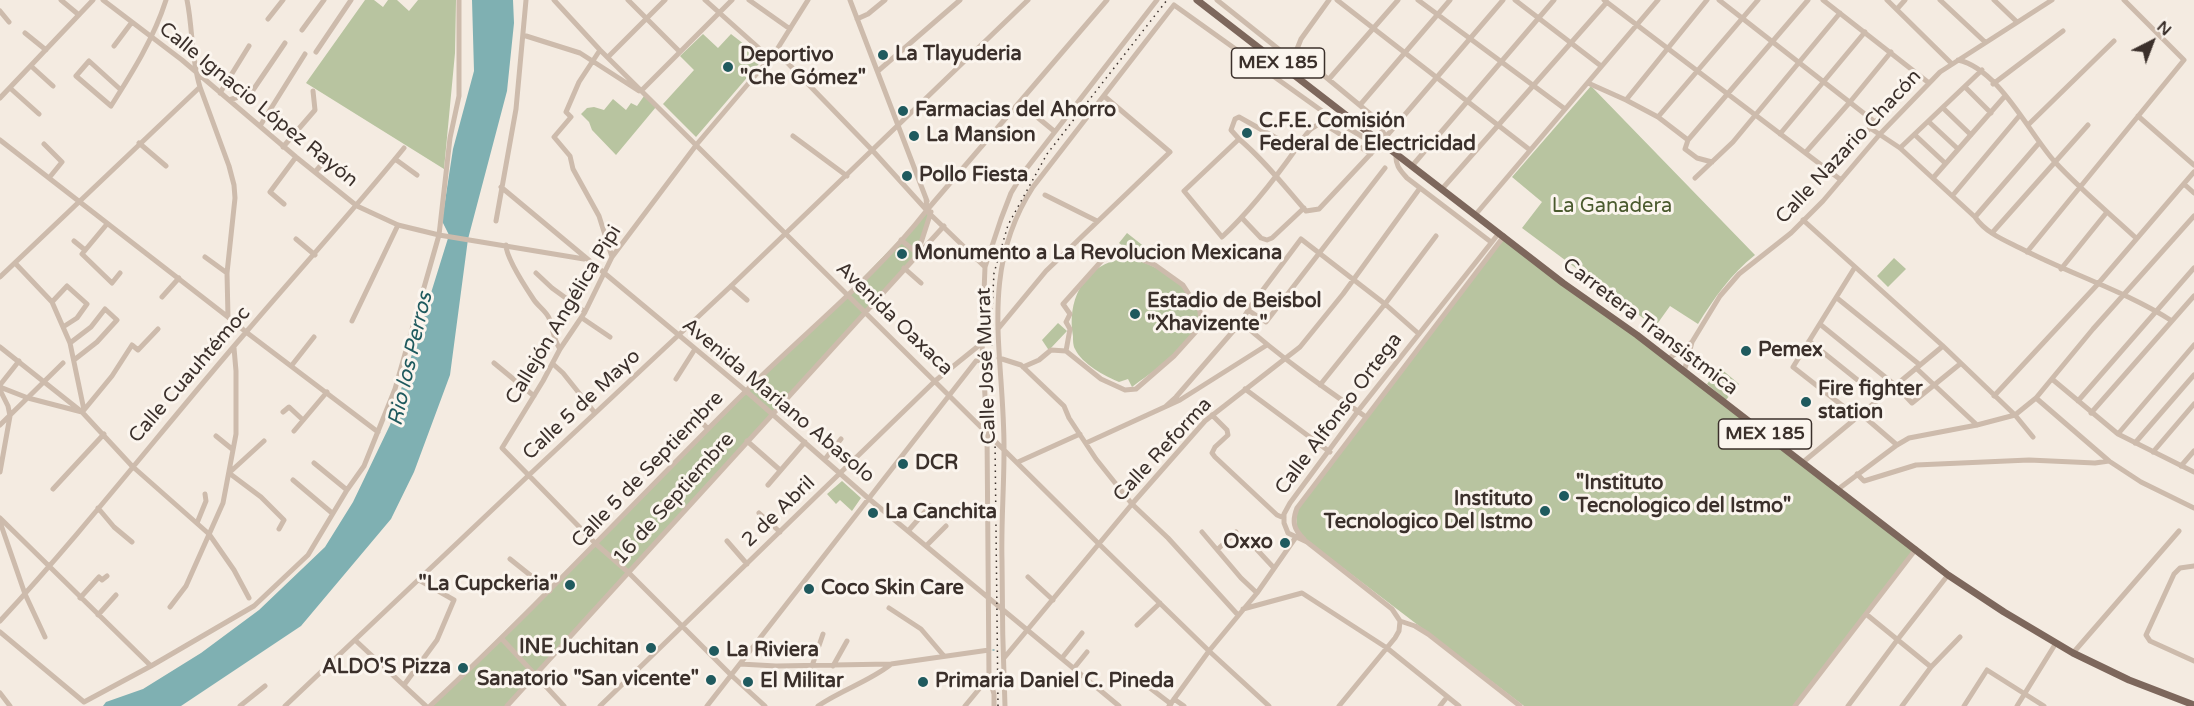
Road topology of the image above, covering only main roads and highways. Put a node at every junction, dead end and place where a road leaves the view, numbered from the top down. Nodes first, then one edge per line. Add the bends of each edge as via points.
1 (1197, 0) edge
2 (2177, 703) edge
3 (2194, 705) edge

1 - 2 main road, Carretera Transistmica / MEX 185 via 1948,575 2073,653
2 - 3 main road, Carretera Transistmica / MEX 185

